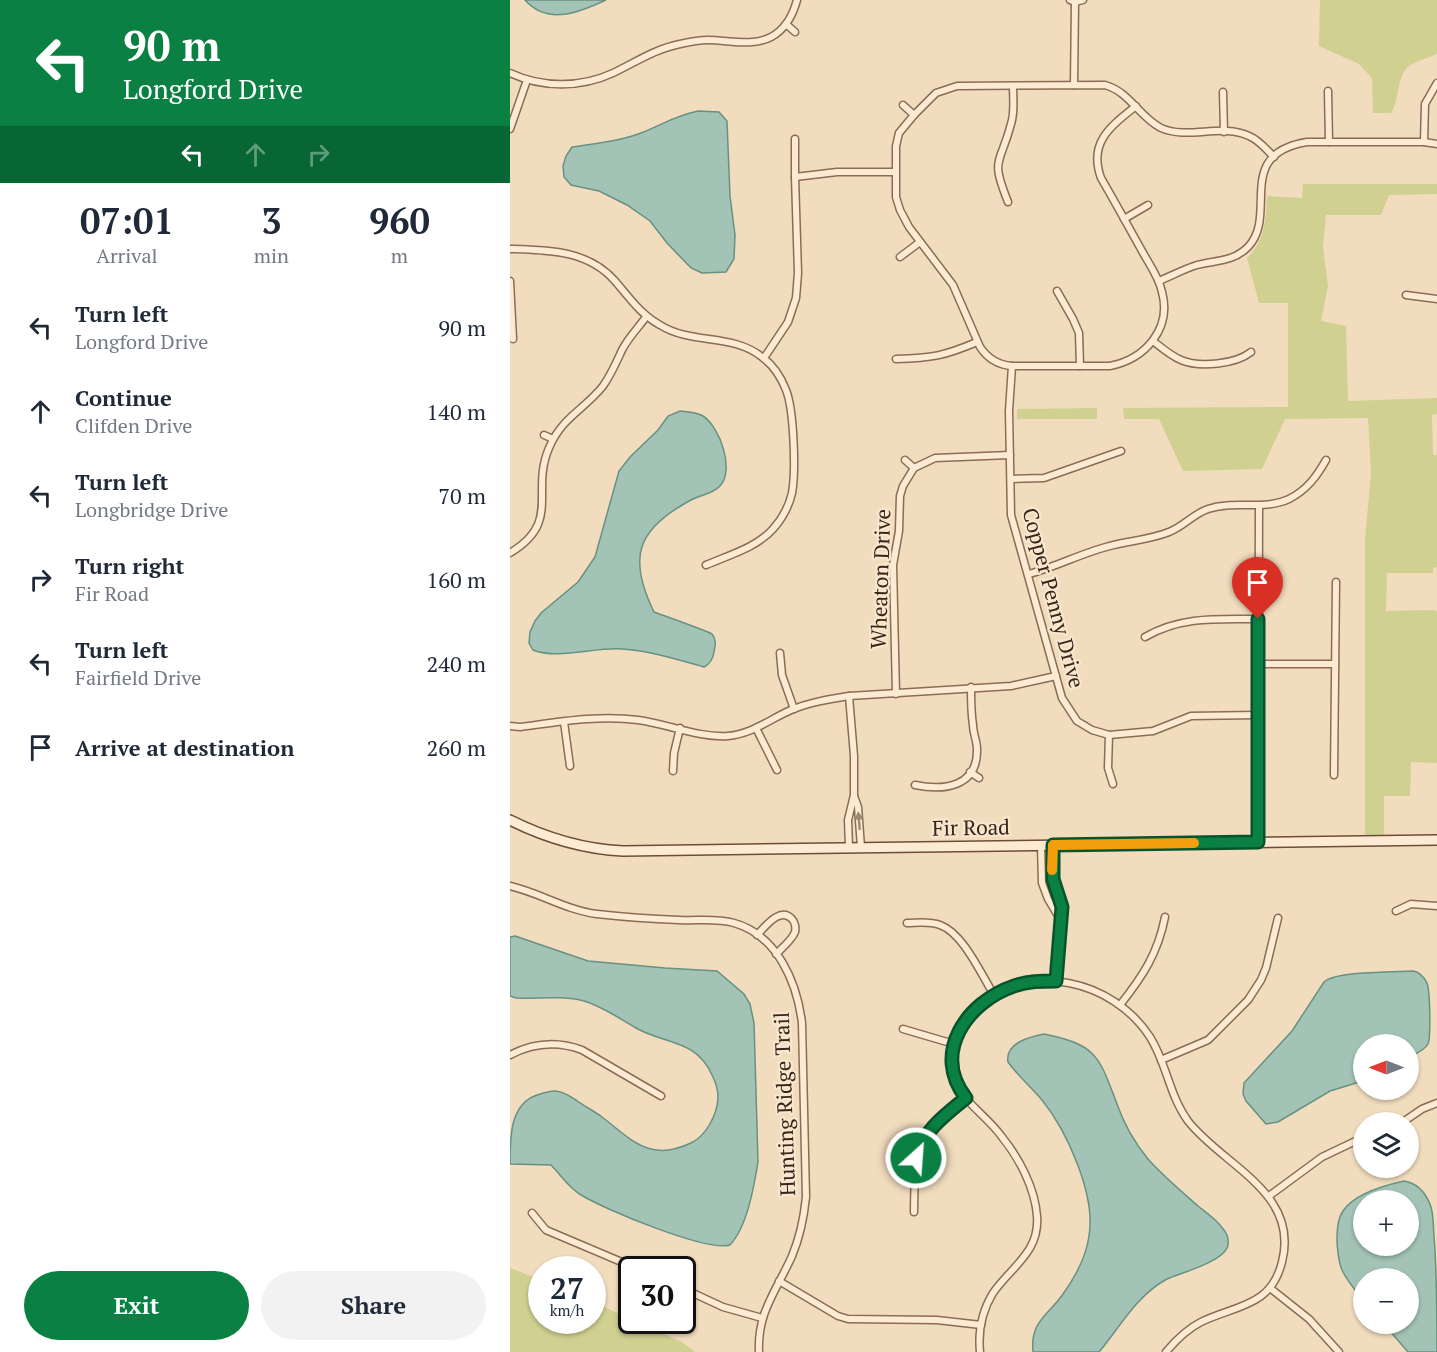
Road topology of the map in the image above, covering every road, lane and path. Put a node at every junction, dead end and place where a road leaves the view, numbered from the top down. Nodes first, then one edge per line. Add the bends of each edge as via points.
1 (797, 0) edge
2 (1083, 0) edge
3 (1072, 1) edge
4 (786, 24) junction
5 (795, 32) dead end
6 (510, 73) edge
7 (527, 80) junction
8 (1437, 83) edge
9 (1074, 85) junction
10 (1013, 86) junction
11 (1328, 91) dead end
12 (1223, 92) dead end
13 (903, 105) dead end
14 (1136, 106) junction
15 (914, 115) junction
16 (510, 129) edge
17 (1224, 132) junction
18 (795, 139) dead end
19 (1329, 142) junction
20 (1424, 142) junction
21 (1437, 144) edge
22 (1274, 157) junction
23 (895, 172) junction
24 (795, 177) junction
25 (1008, 202) dead end
26 (1148, 205) dead end
27 (1124, 219) junction
28 (920, 242) junction
29 (510, 249) edge
30 (900, 258) dead end
31 (510, 281) edge
32 (1159, 281) junction
33 (510, 288) edge
34 (1057, 291) dead end
35 (1406, 295) dead end
36 (1437, 299) edge
37 (646, 317) junction
38 (513, 339) dead end
39 (1153, 341) junction
40 (978, 342) junction
41 (1251, 352) dead end
42 (764, 358) junction
43 (896, 359) dead end
44 (1012, 366) junction
45 (1080, 366) junction
46 (544, 435) dead end
47 (553, 439) junction
48 (1121, 451) dead end
49 (1010, 455) junction
50 (905, 460) dead end
51 (1326, 460) dead end
52 (914, 468) junction
53 (1011, 479) junction
54 (1259, 506) junction
55 (510, 553) edge
56 (705, 565) dead end
57 (1029, 574) junction
58 (1336, 582) dead end
59 (1258, 619) junction
60 (1145, 637) dead end
61 (780, 653) dead end
62 (1258, 664) junction
63 (1335, 664) junction
64 (1056, 676) junction
65 (971, 687) junction
66 (896, 694) junction
67 (849, 696) junction
68 (794, 709) junction
69 (1258, 715) junction
70 (564, 722) junction
71 (510, 726) edge
72 (680, 728) junction
73 (756, 728) junction
74 (1109, 735) junction
75 (570, 766) dead end
76 (777, 770) dead end
77 (673, 771) dead end
78 (970, 772) junction
79 (1334, 776) dead end
80 (979, 778) dead end
81 (1113, 784) dead end
82 (915, 785) dead end
83 (854, 795) junction
84 (510, 820) edge
85 (1437, 840) edge
86 (1258, 842) junction
87 (1041, 845) junction
88 (1053, 845) junction
89 (849, 847) junction
90 (861, 847) junction
91 (510, 886) edge
92 (1437, 906) edge
93 (1396, 911) dead end
94 (1165, 916) dead end
95 (1278, 918) dead end
96 (1060, 920) junction
97 (907, 923) dead end
98 (758, 935) junction
99 (776, 954) junction
100 (1056, 981) junction
101 (994, 995) junction
102 (1120, 1005) junction
103 (903, 1029) dead end
104 (954, 1044) junction
105 (510, 1055) edge
106 (1161, 1060) junction
107 (661, 1096) dead end
108 (966, 1098) junction
109 (1437, 1103) edge
110 (1418, 1112) edge
111 (1353, 1142) edge
112 (1269, 1196) junction
113 (914, 1212) dead end
114 (532, 1213) dead end
115 (618, 1261) edge
116 (779, 1281) junction
117 (1270, 1288) junction
118 (696, 1294) edge
119 (762, 1318) junction
120 (981, 1325) junction
121 (1170, 1350) edge
122 (759, 1352) edge
123 (980, 1352) edge
124 (1339, 1352) edge

1 - 4 street
2 - 3 street
3 - 9 street
4 - 5 street
4 - 7 street via 773,36 756,42 702,40 668,47 589,81 559,85
6 - 7 street
7 - 16 street
8 - 20 street via 1425,104
9 - 10 street
9 - 14 street via 1113,87
10 - 15 street via 950,87 936,93
10 - 25 street via 1011,124 997,165
11 - 19 street
12 - 17 street
13 - 15 street
14 - 17 street via 1154,124 1169,130
14 - 27 street via 1107,131 1098,151 1101,178
15 - 23 street via 897,139
17 - 22 street via 1252,137
18 - 24 street
19 - 20 street
19 - 22 street via 1299,144
20 - 21 street
22 - 32 street via 1261,184 1257,232 1246,249 1228,260 1193,266
23 - 24 street
23 - 28 street via 900,210
24 - 42 street via 796,298 788,322
26 - 27 street
27 - 32 street
28 - 30 street
28 - 40 street via 953,285
29 - 37 street via 546,250 579,257 611,276
31 - 33 street
32 - 39 street via 1164,309
33 - 38 street
34 - 45 street via 1079,333
35 - 36 street
37 - 42 street via 681,335 740,344
37 - 47 street via 603,386 566,420
39 - 41 street via 1189,363 1237,361
39 - 45 street via 1142,353 1123,363
40 - 43 street via 942,356
40 - 44 street via 990,358
42 - 56 street via 782,380 789,399 793,482 789,501 779,522 765,537
44 - 45 street
44 - 49 street, Copper Penny Drive
46 - 47 street
47 - 55 street via 543,472 538,526 530,539
48 - 53 street, Copper Penny Drive via 1044,478
49 - 52 street via 945,456
49 - 53 street, Copper Penny Drive
50 - 52 street
51 - 54 street via 1300,492 1280,502
52 - 66 street, Wheaton Drive via 900,496 894,556
53 - 57 street, Copper Penny Drive via 1011,515
54 - 57 street via 1209,508 1168,533 1103,548
54 - 59 street
57 - 64 street, Copper Penny Drive
58 - 63 street
59 - 60 street via 1194,620
59 - 62 street
61 - 68 street via 782,675
62 - 63 street
62 - 69 street
63 - 79 street
64 - 65 street via 1021,685
64 - 74 street, Copper Penny Drive via 1066,707 1077,721
65 - 66 street
65 - 78 street via 977,748
66 - 67 street
67 - 68 street
67 - 83 street
68 - 73 street
69 - 74 street via 1191,716 1153,731
69 - 86 street
70 - 71 street
70 - 72 street via 619,718
70 - 75 street
72 - 73 street via 720,736
72 - 77 street
73 - 76 street
74 - 81 street via 1108,768
78 - 80 street
78 - 82 street via 963,781 947,788
83 - 89 street via 848,820
90 -> 83 street
84 - 89 street, Fir Road via 555,840 613,851
85 - 86 street, Fir Road
86 - 88 street, Fir Road
87 - 88 street, Fir Road
87 - 90 street, Fir Road
87 - 96 street via 1042,883
88 - 96 street via 1053,879 1062,907
89 - 90 street, Fir Road
91 - 98 street, Hunting Ridge Trail via 587,912 725,921
92 - 93 street via 1411,904
94 - 102 street via 1153,959
95 - 106 street via 1266,968 1248,1000 1208,1040
96 - 100 street
97 - 101 street via 935,923 951,931
98 - 99 street, Hunting Ridge Trail
98 - 99 street via 778,916 792,919 795,932
99 - 116 street, Hunting Ridge Trail via 794,987 802,1023 806,1185 798,1241
100 - 101 street via 1024,983
100 - 102 street via 1089,988
101 - 104 street via 969,1017
102 - 106 street via 1142,1027
103 - 104 street
104 - 108 street via 952,1068
105 - 107 street via 538,1045 571,1046
106 - 112 street via 1171,1092 1189,1122
108 - 113 street via 935,1124 921,1143 915,1165
108 - 120 street via 1016,1156 1037,1219 1031,1248 994,1291
109 - 110 street
111 - 112 street via 1322,1156
112 - 117 street via 1280,1216 1284,1245 1279,1272
114 - 115 street via 546,1230
116 - 119 street, Hunting Ridge Trail
116 - 120 street via 848,1319 937,1320
117 - 121 street via 1256,1301 1196,1325 1181,1335
117 - 124 street via 1309,1319
118 - 119 street
119 - 122 street, Hunting Ridge Trail
120 - 123 street

